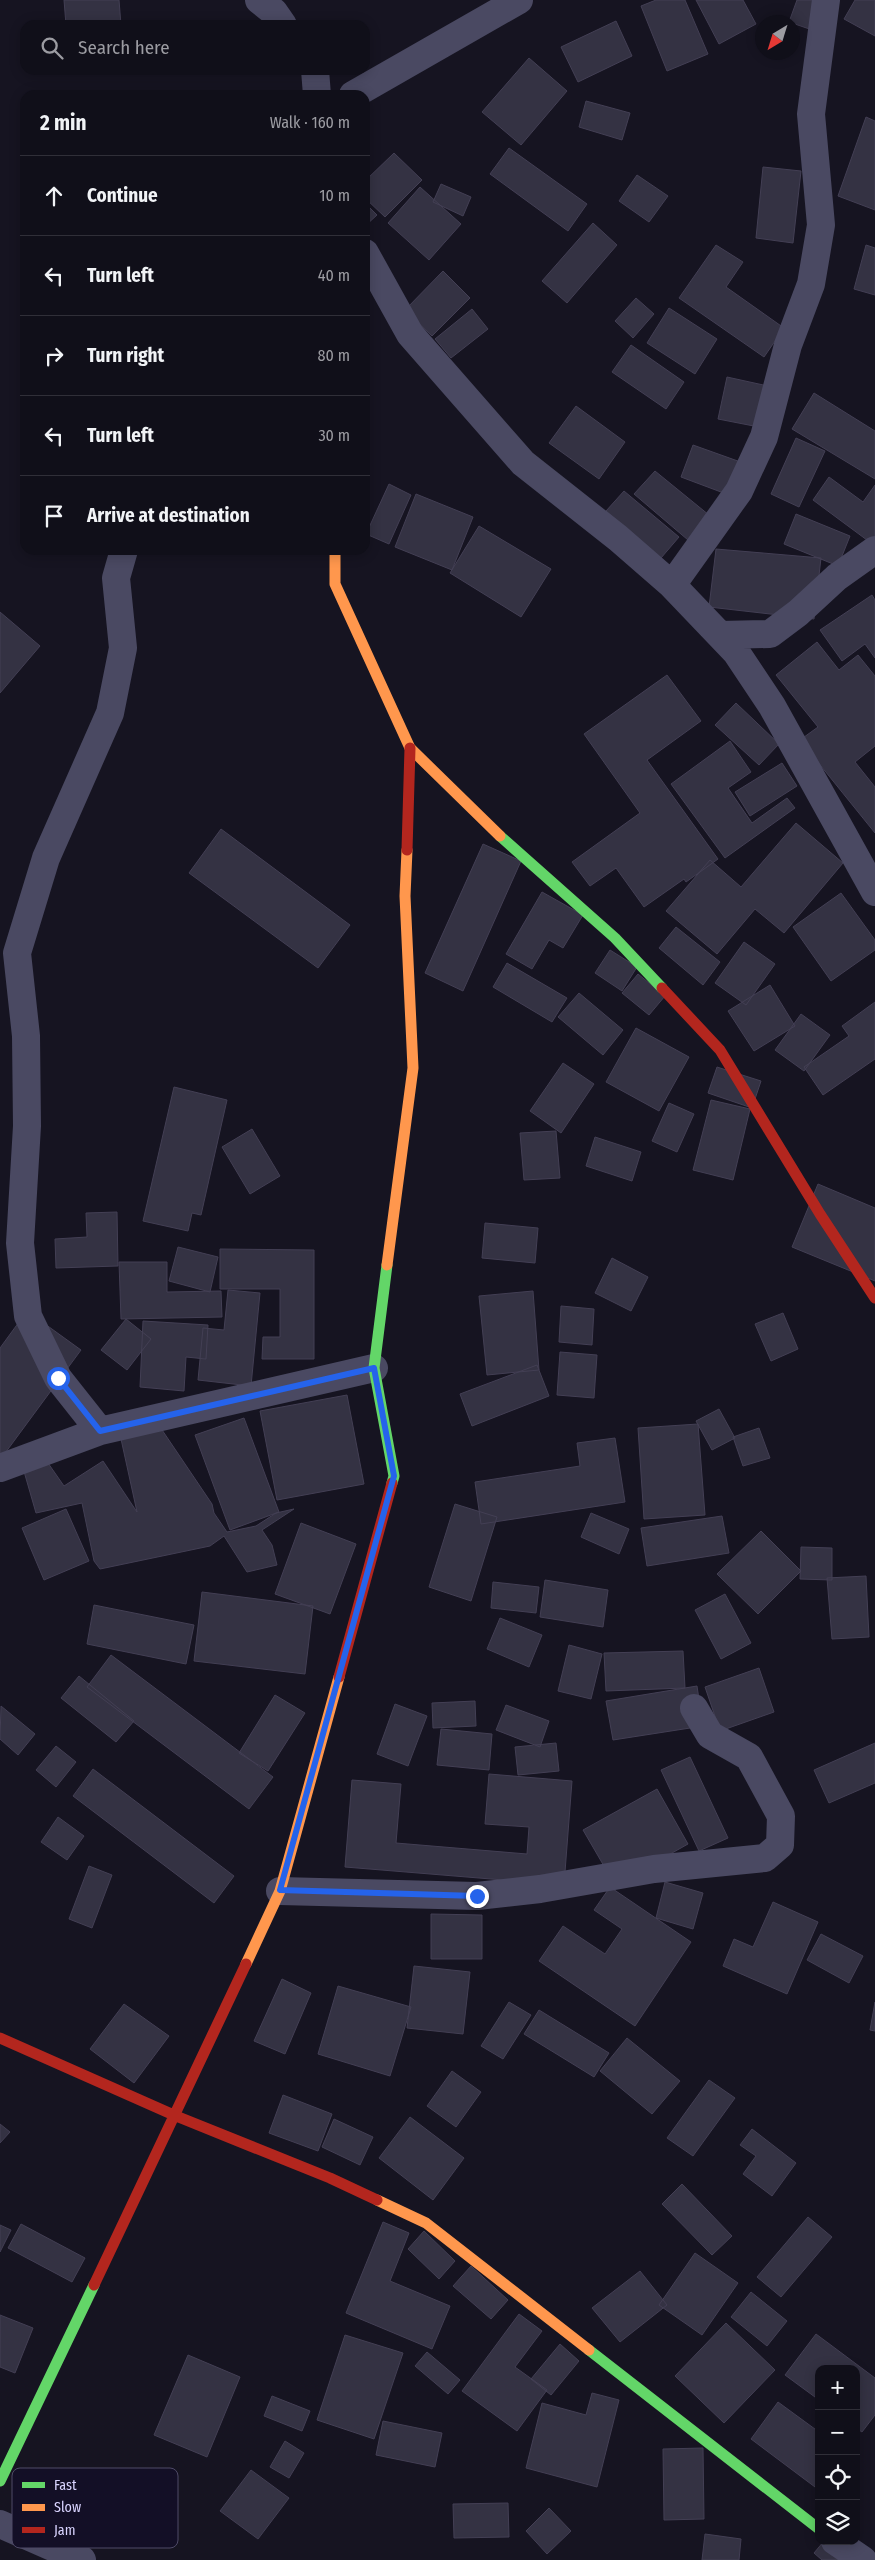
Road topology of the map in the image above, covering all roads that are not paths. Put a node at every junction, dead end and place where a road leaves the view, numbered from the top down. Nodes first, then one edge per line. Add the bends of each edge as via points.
1 (259, 0) edge
2 (520, 0) edge
3 (826, 0) edge
4 (280, 20) edge
5 (315, 75) edge
6 (317, 90) edge
7 (362, 90) edge
8 (370, 262) edge
9 (875, 550) edge
10 (123, 555) edge
11 (335, 555) edge
12 (672, 585) junction
13 (720, 635) junction
14 (410, 748) junction
15 (875, 892) edge
16 (9, 960) edge
17 (875, 1298) edge
18 (374, 1368) junction
19 (100, 1431) junction
20 (0, 1468) edge
21 (694, 1708) dead end
22 (280, 1890) junction
23 (0, 2038) edge
24 (176, 2116) junction
25 (0, 2482) edge
26 (0, 2524) edge
27 (815, 2526) edge
28 (12, 2529) edge
29 (841, 2545) edge
30 (55, 2548) edge
31 (82, 2560) edge
32 (863, 2560) edge

1 - 4 street
2 - 7 street
3 - 12 street via 811,114 822,225 811,284 788,345 764,438 739,491
5 - 6 street
8 - 12 street via 410,334 523,463
9 - 13 street via 837,577 770,634
10 - 16 street via 116,578 123,648 110,713 46,858
11 - 14 street via 335,584
12 - 13 street
13 - 15 street via 736,652 772,706
14 - 17 street via 494,831 615,938 720,1050
14 - 18 street via 404,896 413,1068
16 - 19 street via 26,1036 27,1126 20,1243 28,1316 58,1378
18 - 19 street
18 - 22 street via 394,1476
19 - 20 street
21 - 22 street via 710,1735 748,1757 781,1816 780,1845 764,1858 654,1869 540,1890 477,1896
22 - 24 street
23 - 24 street
24 - 25 street
24 - 27 street via 330,2178 426,2223
26 - 28 street
29 - 32 street
30 - 31 street

